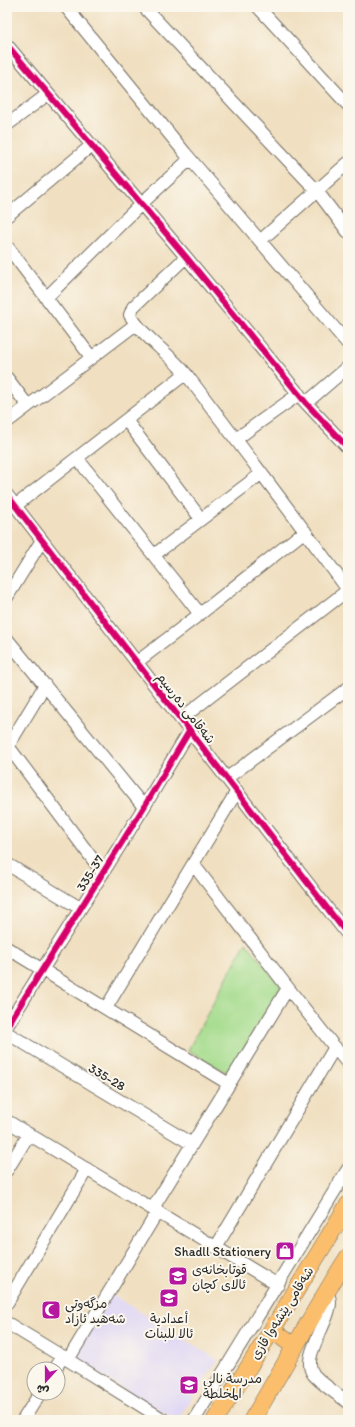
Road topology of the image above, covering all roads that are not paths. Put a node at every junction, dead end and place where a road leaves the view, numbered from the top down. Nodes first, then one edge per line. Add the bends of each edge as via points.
1 (66, 7) edge
2 (144, 7) edge
3 (265, 10) edge
4 (7, 45) edge
5 (48, 94) junction
6 (348, 105) edge
7 (7, 125) edge
8 (92, 145) junction
9 (190, 159) junction
10 (348, 163) edge
11 (317, 191) junction
12 (141, 204) junction
13 (7, 216) edge
14 (348, 232) edge
15 (260, 241) junction
16 (7, 246) edge
17 (186, 257) junction
18 (46, 298) junction
19 (136, 324) junction
20 (348, 344) edge
21 (91, 357) junction
22 (348, 367) edge
23 (185, 374) junction
24 (7, 378) edge
25 (302, 399) junction
26 (28, 406) junction
27 (126, 420) junction
28 (7, 422) edge
29 (236, 439) junction
30 (348, 448) edge
31 (77, 458) junction
32 (262, 472) junction
33 (7, 495) edge
34 (15, 506) junction
35 (201, 519) junction
36 (305, 531) junction
37 (42, 540) junction
38 (154, 555) junction
39 (348, 590) edge
40 (7, 597) edge
41 (200, 614) junction
42 (7, 638) edge
43 (137, 662) junction
44 (45, 685) junction
45 (348, 688) edge
46 (181, 719) junction
47 (190, 730) junction
48 (7, 747) edge
49 (227, 778) junction
50 (237, 791) junction
51 (144, 807) junction
52 (7, 864) edge
53 (193, 864) junction
54 (103, 872) junction
55 (80, 908) junction
56 (348, 935) edge
57 (7, 948) edge
58 (42, 970) junction
59 (288, 988) junction
60 (106, 1008) junction
61 (7, 1026) edge
62 (7, 1033) edge
63 (335, 1047) junction
64 (348, 1064) edge
65 (229, 1084) junction
66 (7, 1121) edge
67 (29, 1134) junction
68 (192, 1144) junction
69 (87, 1169) junction
70 (7, 1170) edge
71 (348, 1170) edge
72 (348, 1205) edge
73 (155, 1210) junction
74 (216, 1246) junction
75 (347, 1259) edge
76 (278, 1284) junction
77 (327, 1290) junction
78 (7, 1303) edge
79 (7, 1323) edge
80 (272, 1330) junction
81 (295, 1347) junction
82 (65, 1358) junction
83 (62, 1361) edge
84 (36, 1401) edge
85 (348, 1402) edge
86 (26, 1419) edge
87 (164, 1420) edge
88 (194, 1420) edge
89 (215, 1420) edge
90 (252, 1420) edge

1 - 9 street
2 - 11 street
3 - 6 street
4 - 5 street
5 - 7 street
5 - 8 street
8 - 12 street
8 - 13 street
9 - 12 street
9 - 15 street
10 - 11 street
11 - 14 street
11 - 15 street
12 - 17 street
12 - 18 street
15 - 20 street
16 - 18 street
17 - 19 street via 133,307 130,315
17 - 25 street
18 - 21 street
19 - 21 street
19 - 23 street
21 - 26 street
22 - 25 street
23 - 27 street
23 - 29 street
24 - 26 street
25 - 29 street
25 - 30 street
26 - 28 street
27 - 31 street
27 - 35 street
29 - 32 street
31 - 34 street
31 - 38 street
32 - 35 street
32 - 36 street
33 - 34 street, شەقامی دەرسیم
34 - 37 street, شەقامی دەرسیم
35 - 38 street
36 - 39 street
36 - 41 street
37 - 40 street
37 - 43 street, شەقامی دەرسیم
38 - 41 street
39 - 46 street
41 - 43 street
42 - 44 street
43 - 46 street, شەقامی دەرسیم
44 - 48 street
44 - 51 street
45 - 49 street
46 - 47 street, شەقامی دەرسیم
47 - 49 street, شەقامی دەرسیم
47 - 51 street, 335-37
48 - 54 street
49 - 50 street, شەقامی دەرسیم
50 - 53 street
50 - 56 street, شەقامی دەرسیم
51 - 54 street, 335-37
52 - 55 street
53 - 59 street
53 - 60 street
54 - 55 street, 335-37
55 - 58 street, 335-37
57 - 58 street
58 - 60 street
58 - 61 street, 335-37
59 - 63 street
59 - 65 street
60 - 65 street
62 - 68 street, 335-28
63 - 64 street
63 - 74 street
65 - 68 street
66 - 67 street
67 - 69 street
67 - 70 street
68 - 73 street
69 - 73 street
69 - 78 street
71 - 76 street
72 - 80 highway, شەقامی پێشەوا قازی
73 - 74 street
73 - 82 street
74 - 76 street
75 - 77 highway, شەقامی پێشەوا قازی
76 - 88 street
77 - 81 highway, شەقامی پێشەوا قازی
77 - 85 street via 329,1310 311,1352 312,1370
79 - 82 street
80 - 81 highway
80 - 89 highway, شەقامی پێشەوا قازی
81 - 90 highway, شەقامی پێشەوا قازی
82 - 83 street
82 - 87 street
84 - 86 street

